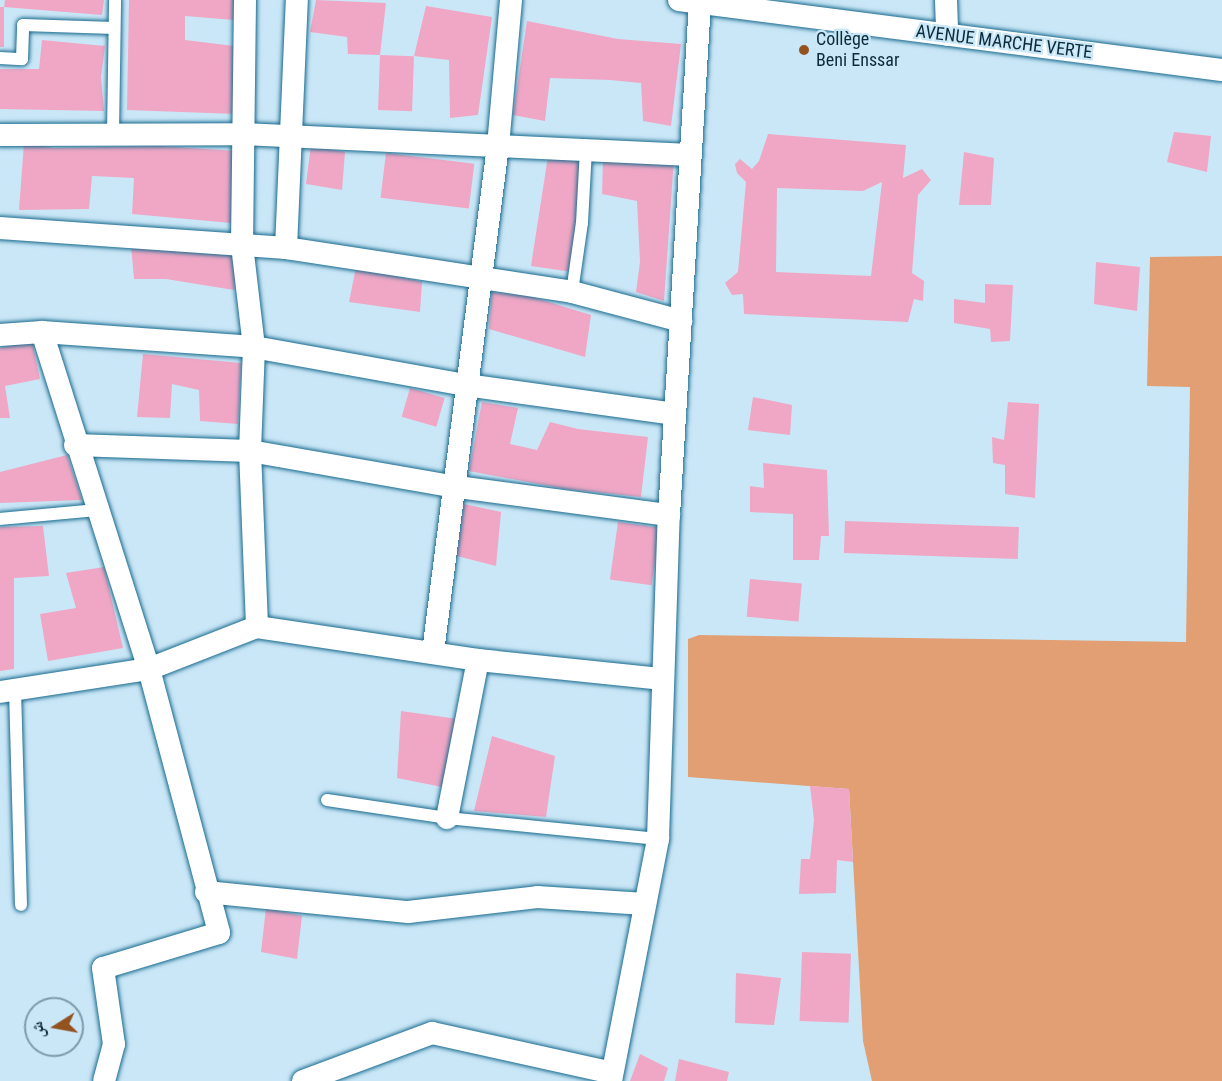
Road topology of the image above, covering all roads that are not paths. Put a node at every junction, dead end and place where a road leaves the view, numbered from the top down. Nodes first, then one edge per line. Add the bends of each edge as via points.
1 (115, 0) edge
2 (245, 0) edge
3 (297, 0) edge
4 (512, 0) edge
5 (946, 0) edge
6 (690, 1) edge
7 (114, 28) junction
8 (947, 35) junction
9 (0, 58) edge
10 (1222, 70) edge
11 (113, 133) junction
12 (243, 134) junction
13 (0, 135) edge
14 (292, 136) junction
15 (498, 146) junction
16 (586, 150) junction
17 (691, 155) junction
18 (0, 228) edge
19 (242, 245) junction
20 (286, 248) junction
21 (480, 278) junction
22 (572, 292) junction
23 (681, 321) junction
24 (42, 332) junction
25 (0, 335) edge
26 (254, 347) junction
27 (466, 385) junction
28 (675, 414) junction
29 (75, 445) junction
30 (250, 451) junction
31 (452, 486) junction
32 (97, 510) junction
33 (669, 515) junction
34 (0, 519) edge
35 (257, 627) junction
36 (433, 652) junction
37 (478, 660) junction
38 (149, 669) junction
39 (663, 678) junction
40 (7, 691) edge
41 (327, 800) dead end
42 (447, 818) junction
43 (658, 839) junction
44 (206, 892) junction
45 (645, 904) junction
46 (21, 905) dead end
47 (611, 1077) edge
48 (104, 1081) edge
49 (303, 1081) edge

1 - 7 lane
2 - 12 street
3 - 14 street
4 - 15 street
5 - 8 street
6 - 8 street, AVENUE MARCHE VERTE
6 - 17 street
7 - 9 lane via 23,25 21,59
7 - 11 lane
8 - 10 street, AVENUE MARCHE VERTE
11 - 12 street
11 - 13 street
12 - 14 street
12 - 19 street
14 - 15 street
14 - 20 street
15 - 16 street
15 - 21 street
16 - 17 street
16 - 22 lane via 582,223
17 - 23 street
18 - 19 street
19 - 20 street
19 - 26 street
20 - 21 street
21 - 22 street
21 - 27 street
22 - 23 street
23 - 28 street
24 - 25 street
24 - 26 street
24 - 29 street
26 - 27 street
26 - 30 street
27 - 28 street
27 - 31 street
28 - 33 street
29 - 30 street
29 - 32 street
30 - 31 street
30 - 35 street
31 - 33 street
31 - 36 street
32 - 34 lane
32 - 38 street
33 - 39 street
35 - 36 street
35 - 38 street
36 - 37 street
37 - 39 street
37 - 42 street
38 - 40 street
38 - 44 street
39 - 43 street
40 - 46 lane
41 - 42 lane
42 - 43 lane
43 - 45 street
44 - 45 street via 408,912 537,897
44 - 48 street via 219,933 103,968 114,1044
45 - 47 street
47 - 49 street via 432,1033

